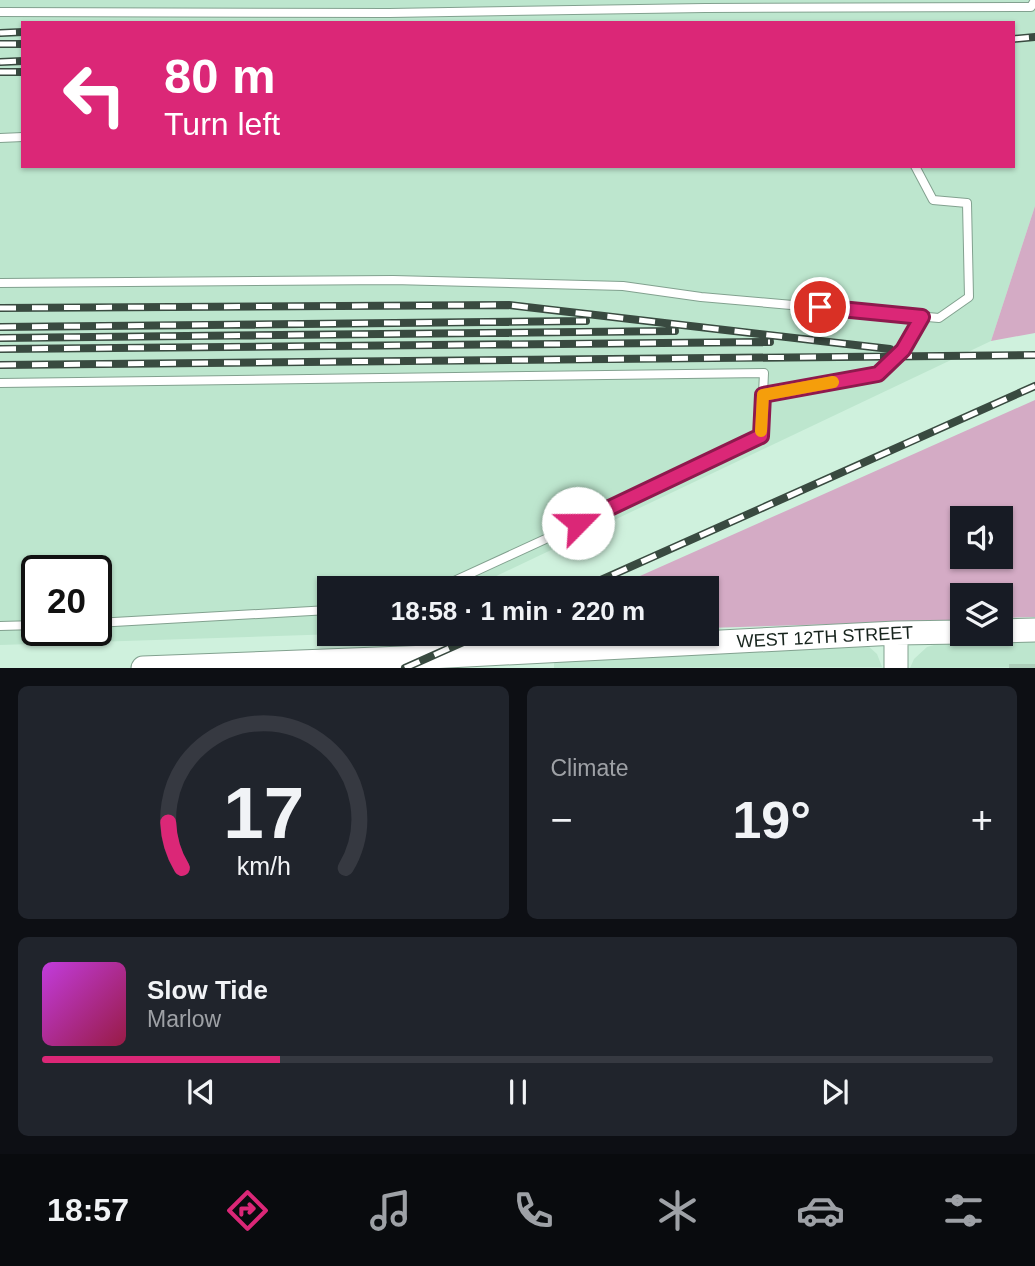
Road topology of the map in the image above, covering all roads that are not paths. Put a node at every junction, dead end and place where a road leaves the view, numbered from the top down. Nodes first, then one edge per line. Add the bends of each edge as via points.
1 (1035, 0) edge
2 (0, 12) edge
3 (0, 138) edge
4 (21, 138) edge
5 (916, 168) edge
6 (0, 283) edge
7 (922, 317) junction
8 (0, 383) edge
9 (763, 395) junction
10 (465, 576) edge
11 (317, 611) edge
12 (112, 622) edge
13 (21, 625) edge
14 (0, 626) edge
15 (1013, 631) edge
16 (1035, 631) edge
17 (950, 632) edge
18 (896, 633) junction
19 (143, 667) edge
20 (896, 667) edge

1 - 2 lane via 1031,7
3 - 4 lane
5 - 7 lane via 933,200 967,203 969,298 939,318
6 - 7 lane via 393,280 623,286
7 - 9 lane via 903,350 878,374
8 - 9 lane via 764,373
9 - 10 lane via 761,436
11 - 12 lane
13 - 14 lane
15 - 16 street
17 - 18 street, WEST 12TH STREET
18 - 19 street, WEST 12TH STREET
18 - 20 street

